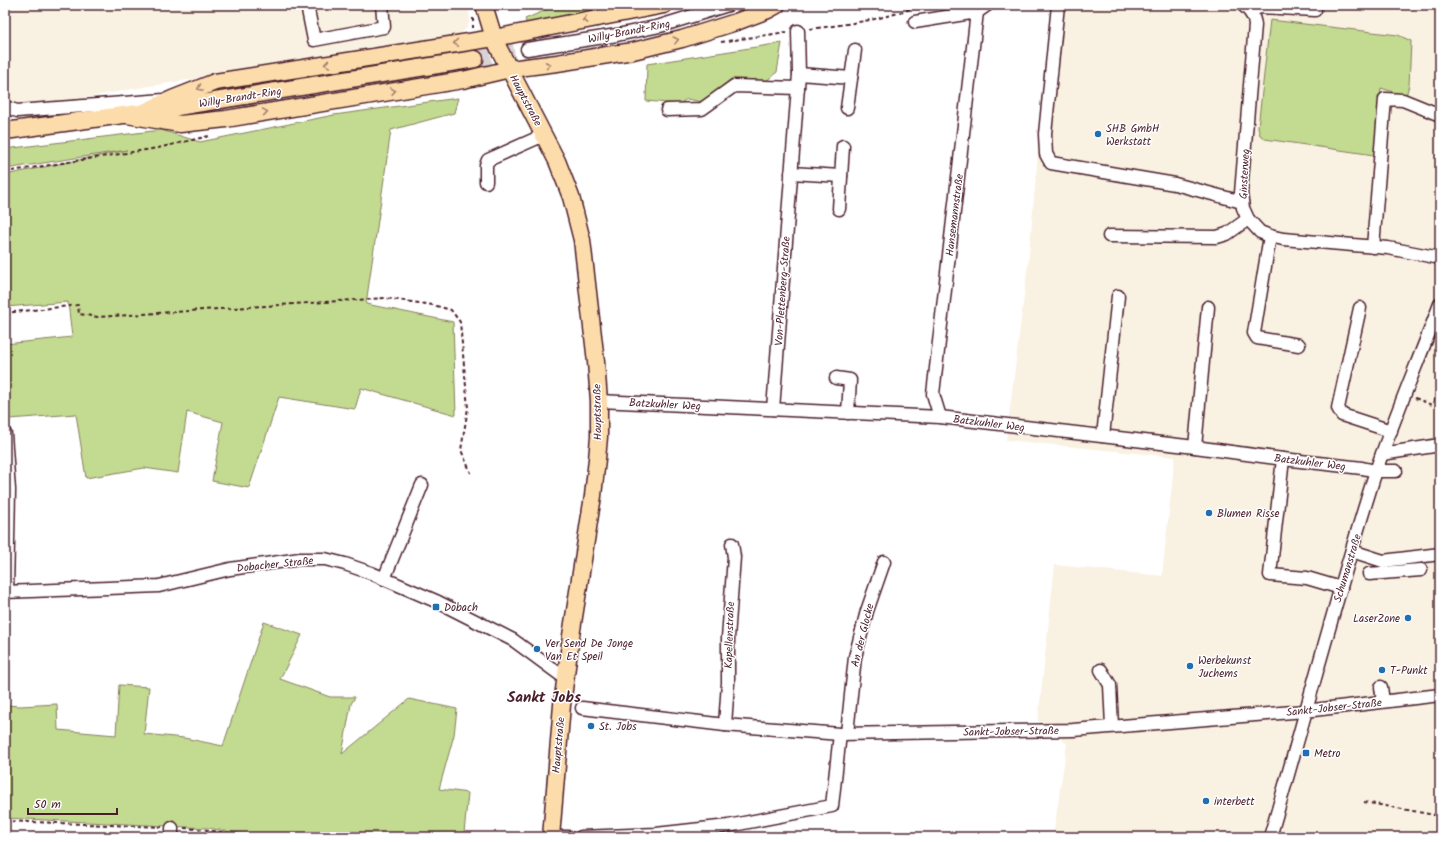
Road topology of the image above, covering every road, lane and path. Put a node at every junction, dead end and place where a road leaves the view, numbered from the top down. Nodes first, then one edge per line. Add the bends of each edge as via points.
1 (307, 5) edge
2 (382, 5) edge
3 (484, 5) edge
4 (664, 5) edge
5 (728, 5) edge
6 (777, 5) edge
7 (920, 5) edge
8 (1058, 5) edge
9 (1274, 6) edge
10 (982, 8) edge
11 (1247, 9) edge
12 (1315, 10) dead end
13 (915, 22) dead end
14 (798, 31) joint
15 (494, 38) junction
16 (527, 49) tunnel mouth
17 (855, 50) dead end
18 (475, 59) tunnel mouth
19 (510, 69) junction
20 (799, 74) junction
21 (851, 78) junction
22 (798, 88) junction
23 (172, 99) junction
24 (5, 107) edge
25 (847, 108) dead end
26 (667, 110) dead end
27 (144, 112) junction
28 (128, 115) junction
29 (1440, 115) edge
30 (5, 131) edge
31 (544, 135) junction
32 (843, 146) dead end
33 (791, 173) junction
34 (841, 176) junction
35 (486, 182) dead end
36 (1242, 202) junction
37 (839, 209) dead end
38 (1248, 219) junction
39 (1109, 236) dead end
40 (1270, 236) junction
41 (1373, 247) junction
42 (1440, 258) edge
43 (1118, 296) dead end
44 (1440, 304) edge
45 (1208, 307) dead end
46 (1360, 308) dead end
47 (5, 313) edge
48 (1299, 345) dead end
49 (836, 378) dead end
50 (1438, 391) dead end
51 (1405, 394) junction
52 (598, 401) junction
53 (773, 409) junction
54 (848, 413) junction
55 (940, 417) junction
56 (1390, 431) junction
57 (5, 434) edge
58 (1103, 436) junction
59 (1440, 445) edge
60 (1195, 447) junction
61 (1382, 454) junction
62 (1283, 459) junction
63 (1376, 471) junction
64 (1396, 472) dead end
65 (470, 473) dead end
66 (422, 485) dead end
67 (732, 544) dead end
68 (1352, 551) junction
69 (1440, 554) edge
70 (884, 562) dead end
71 (1421, 570) dead end
72 (1369, 574) dead end
73 (384, 579) junction
74 (1341, 588) junction
75 (6, 592) edge
76 (1101, 670) dead end
77 (566, 679) junction
78 (1381, 687) dead end
79 (1440, 695) edge
80 (1383, 701) junction
81 (582, 708) dead end
82 (1306, 711) junction
83 (725, 725) junction
84 (1112, 726) junction
85 (843, 733) junction
86 (1364, 802) dead end
87 (1440, 816) edge
88 (5, 821) edge
89 (172, 832) edge
90 (246, 837) edge
91 (551, 837) edge
92 (559, 837) edge
93 (568, 837) edge
94 (581, 837) edge
95 (1270, 837) edge

1 - 2 street via 314,40 384,27
3 - 15 main road, Hauptstraße
4 -> 15 main road
5 - 16 street, Willy-Brandt-Ring via 653,28
19 -> 6 main road via 633,51 736,22
7 - 14 path via 875,20
8 - 36 street via 1045,134 1046,154 1051,163 1175,184
9 - 11 street
9 - 12 street
10 - 13 street
10 - 55 street, Hansemannstraße via 933,394
11 - 36 street, Ginsterweg via 1254,18 1255,25 1241,187
14 - 20 street, Von-Plettenberg-Straße
15 - 19 main road, Hauptstraße
15 -> 23 main road via 215,82
17 - 21 street
18 - 27 main road, Willy-Brandt-Ring
28 -> 19 main road via 180,124 226,119 463,80
19 - 31 main road, Hauptstraße
20 - 21 street
20 - 22 street, Von-Plettenberg-Straße
21 - 25 street
22 - 26 street via 734,86 702,109
22 - 33 street, Von-Plettenberg-Straße
23 - 24 street via 17,111
23 - 27 main road
27 - 28 main road, Willy-Brandt-Ring
28 - 30 main road, Willy-Brandt-Ring
29 - 41 street via 1403,100 1385,98
31 - 35 street via 488,160
31 - 52 main road, Hauptstraße via 571,197 582,240
32 - 34 street
33 - 34 street
33 - 53 street, Von-Plettenberg-Straße
34 - 37 street
36 - 38 street, Ginsterweg
38 - 39 street via 1227,234 1217,236
38 - 40 street, Ginsterweg via 1260,232
40 - 41 street, Ginsterweg
40 - 48 street via 1254,334 1257,338
41 - 42 street, Ginsterweg
43 - 58 street
44 - 51 street, Schumanstraße
45 - 60 street
46 - 56 street via 1338,408 1342,415
47 - 65 path via 78,305 79,314 98,317 385,298 451,310 460,322 468,408 460,450
49 - 54 street via 850,380
50 - 51 path via 1432,405
51 - 56 street, Schumanstraße
52 - 53 street, Batzkuhler Weg
52 - 77 main road, Hauptstraße via 594,488
53 - 54 street, Batzkuhler Weg
54 - 55 street, Batzkuhler Weg
55 - 58 street, Batzkuhler Weg
56 - 61 street, Schumanstraße
57 - 75 street via 9,490
58 - 60 street, Batzkuhler Weg
59 - 61 street
60 - 62 street, Batzkuhler Weg
61 - 63 street, Schumanstraße
62 - 63 street, Batzkuhler Weg
62 - 74 street via 1270,575 1307,578
63 - 64 street, Batzkuhler Weg
63 - 68 street, Schumanstraße
66 - 73 street
67 - 83 street, Kapellenstraße via 734,557
68 - 69 street via 1383,561
68 - 74 street, Schumanstraße
70 - 85 street, An der Glocke via 855,657
71 - 72 street
73 - 75 street, Dobacher Straße via 324,559 300,559 230,569 159,586
73 - 77 street, Dobacher Straße via 514,640
74 - 82 street, Schumanstraße
76 - 84 street via 1110,685
77 - 91 main road, Hauptstraße
78 - 80 street
79 - 80 street, Sankt-Jobser-Straße
80 - 82 street, Sankt-Jobser-Straße
81 - 83 street, Sankt-Jobser-Straße
82 - 84 street, Sankt-Jobser-Straße
82 - 95 street, Schumanstraße
83 - 85 street, Sankt-Jobser-Straße
84 - 85 street, Sankt-Jobser-Straße via 1073,730
85 - 94 street, An der Glocke via 832,806 728,826 656,834
86 - 87 path
88 - 89 path
89 - 90 path via 207,830
92 - 93 street

